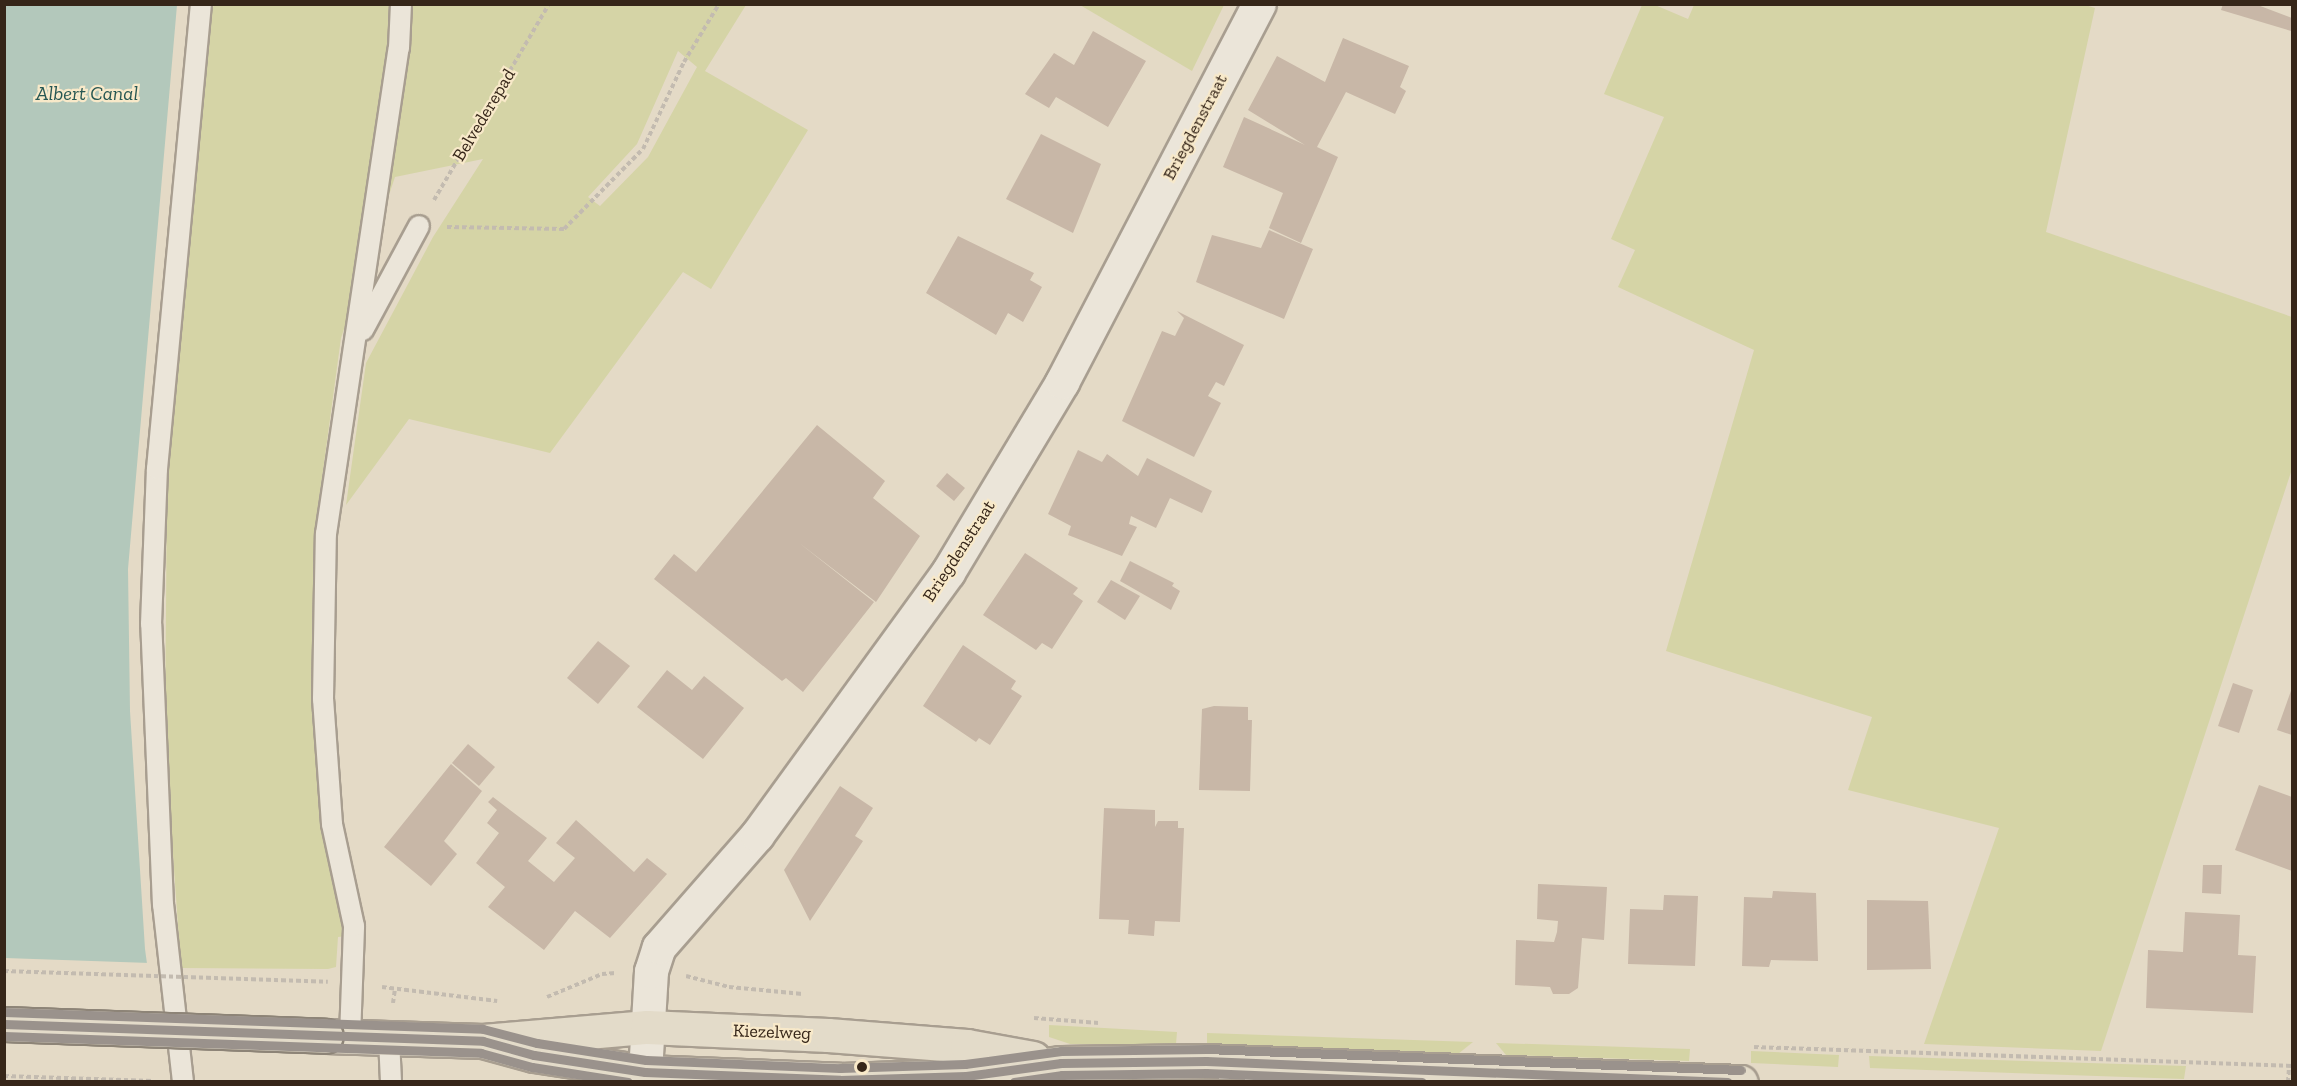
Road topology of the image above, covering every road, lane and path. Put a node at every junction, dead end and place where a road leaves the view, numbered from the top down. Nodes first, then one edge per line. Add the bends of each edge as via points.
1 (201, 4) edge
2 (401, 4) edge
3 (549, 4) edge
4 (719, 4) edge
5 (1259, 4) edge
6 (418, 226) junction
7 (356, 343) junction
8 (4, 971) edge
9 (651, 971) junction
10 (327, 982) dead end
11 (395, 988) dead end
12 (772, 991) dead end
13 (540, 1000) dead end
14 (508, 1002) dead end
15 (4, 1024) edge
16 (647, 1027) junction
17 (339, 1037) junction
18 (389, 1039) junction
19 (483, 1041) junction
20 (1060, 1063) junction
21 (2289, 1066) dead end
22 (645, 1072) junction
23 (4, 1076) edge
24 (168, 1081) edge
25 (183, 1082) edge
26 (391, 1082) edge
27 (423, 1082) edge
28 (441, 1082) edge
29 (1741, 1082) edge
30 (2288, 1082) edge

1 - 25 lane via 157,469 151,624 163,905
2 - 7 lane
3 - 6 path, Belvederepad
4 - 6 path via 684,62 643,149 564,230
5 - 9 street, Briegdenstraat via 1062,382 948,572 757,835 659,947
6 - 7 lane
7 - 17 lane via 339,428 326,534 323,699 332,824 354,926
8 - 10 path, bridge
9 - 12 path
9 - 13 path via 602,974
9 - 16 street, Briegdenstraat
11 - 14 path
15 - 17 main road, Kiezelweg, bridge
16 - 19 main road, Kiezelweg
16 - 20 main road, Kiezelweg via 956,1045
16 - 22 street, Briegdenstraat
17 - 18 main road, Kiezelweg
18 - 19 main road, Kiezelweg
18 - 26 lane
19 - 22 main road, Kiezelweg via 534,1055
20 - 22 main road, Kiezelweg via 966,1076 840,1080
20 - 29 main road, Kiezelweg via 1206,1061
21 - 30 path
23 - 24 path
27 - 28 path

